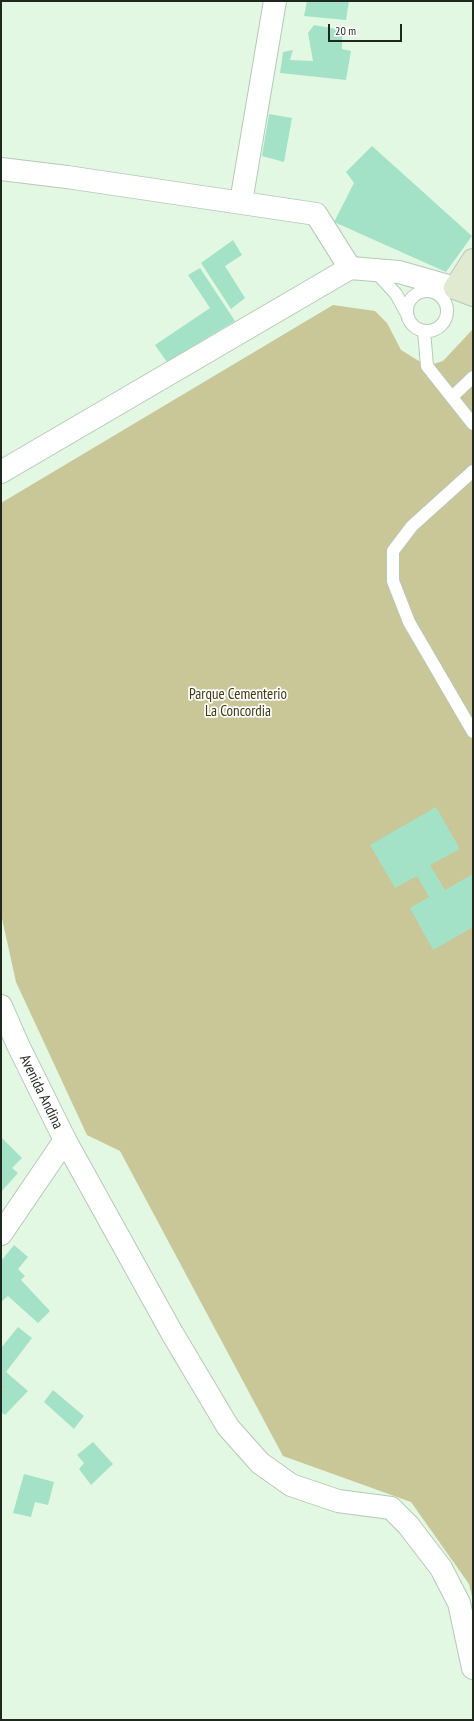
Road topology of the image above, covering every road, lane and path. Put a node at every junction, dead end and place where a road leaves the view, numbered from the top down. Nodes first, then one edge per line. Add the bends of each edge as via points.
1 (274, 1) edge
2 (1, 169) edge
3 (241, 202) junction
4 (473, 260) edge
5 (350, 268) junction
6 (374, 270) junction
7 (425, 291) junction
8 (464, 291) edge
9 (447, 312) junction
10 (407, 314) junction
11 (424, 331) junction
12 (473, 377) edge
13 (452, 397) junction
14 (473, 424) edge
15 (473, 471) edge
16 (1, 472) edge
17 (473, 732) edge
18 (1, 1006) edge
19 (65, 1140) junction
20 (1, 1234) edge
21 (473, 1668) edge

1 - 3 street
2 - 3 street via 67,176
3 - 5 street via 316,214
4 - 8 main road
5 - 6 street
5 - 16 street
6 - 8 street via 399,272
6 - 10 lane via 396,294
7 - 8 lane
7 - 9 lane via 431,291 443,299
7 - 10 lane via 413,296
8 - 9 lane
9 - 11 lane via 446,319 437,329
10 - 11 lane via 413,325
11 - 13 lane via 428,366
12 - 13 lane
13 - 14 lane
15 - 17 lane via 412,526 393,551 393,580 409,622
18 - 19 street, Avenida Andina
19 - 20 street, Avenida Andina
19 - 21 street via 172,1333 228,1427 260,1463 291,1485 338,1501 391,1508 408,1525 441,1568 459,1603

